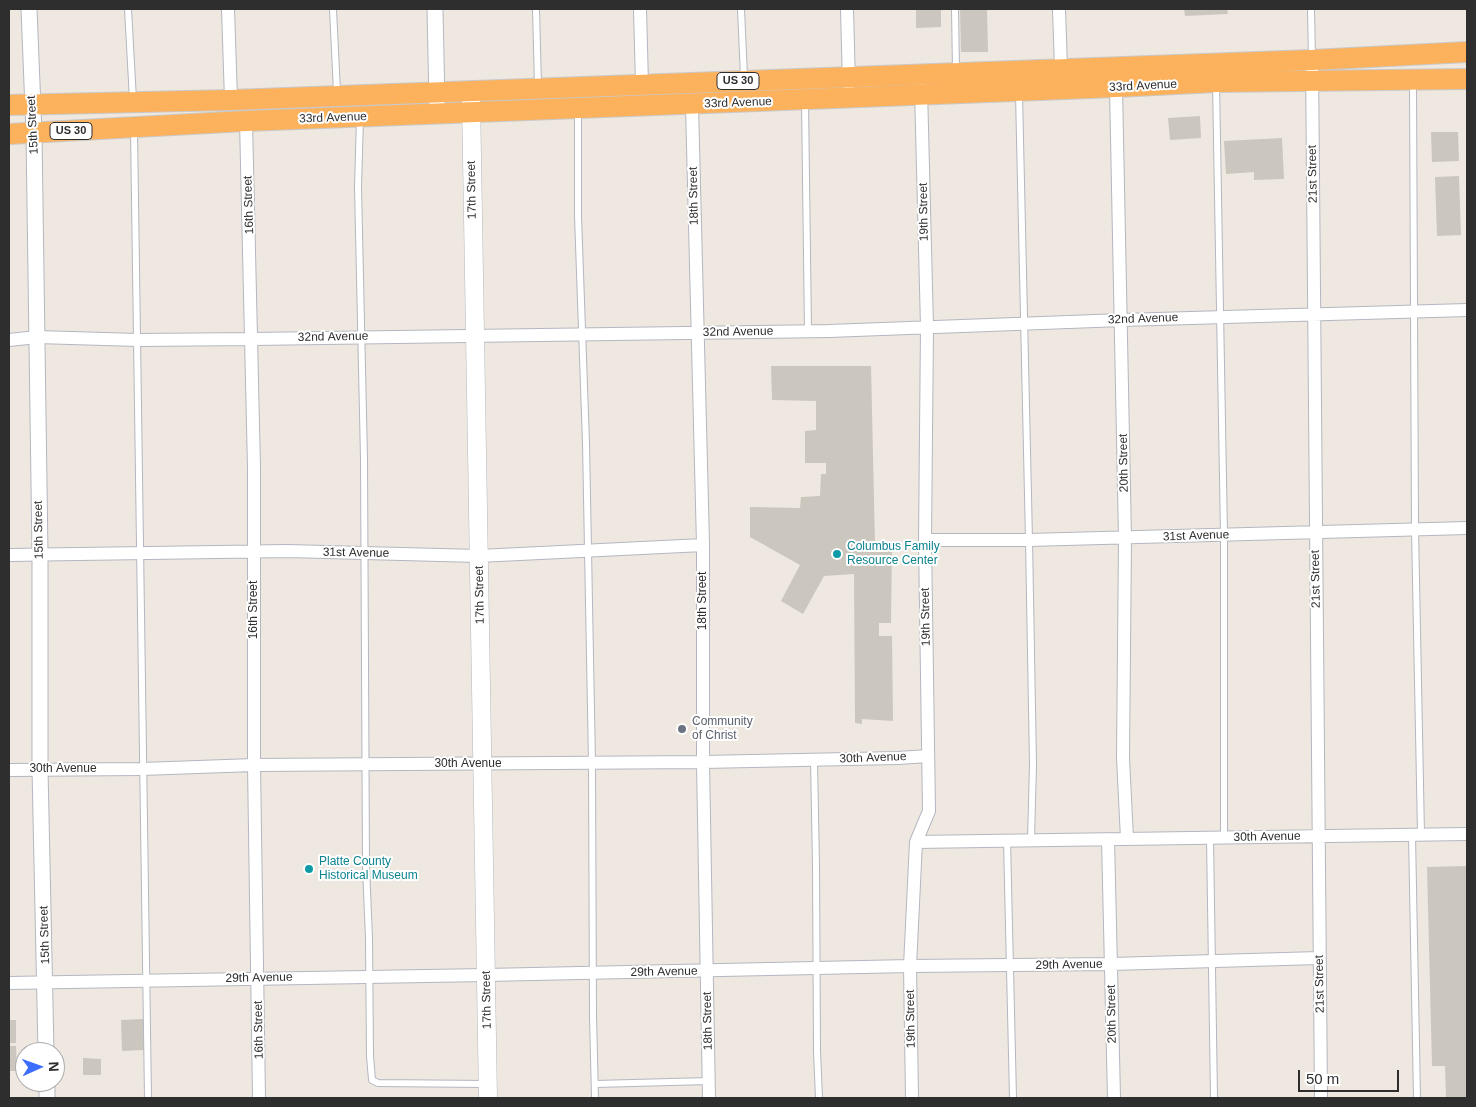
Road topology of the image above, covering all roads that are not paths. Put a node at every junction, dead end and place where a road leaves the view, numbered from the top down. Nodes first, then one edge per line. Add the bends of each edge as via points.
1 (29, 9) edge
2 (128, 9) edge
3 (228, 9) edge
4 (333, 9) edge
5 (434, 9) edge
6 (536, 9) edge
7 (640, 9) edge
8 (742, 9) edge
9 (847, 9) edge
10 (955, 9) edge
11 (1059, 9) edge
12 (1311, 9) edge
13 (1467, 52) edge
14 (1312, 60) junction
15 (1061, 68) junction
16 (956, 72) junction
17 (920, 73) junction
18 (848, 76) junction
19 (1413, 79) junction
20 (1467, 79) edge
21 (744, 80) junction
22 (1312, 80) junction
23 (1216, 82) junction
24 (642, 84) junction
25 (1116, 88) junction
26 (538, 89) junction
27 (1019, 90) junction
28 (471, 91) junction
29 (437, 93) junction
30 (922, 95) junction
31 (337, 96) junction
32 (850, 98) junction
33 (231, 100) junction
34 (806, 100) junction
35 (133, 104) junction
36 (692, 104) junction
37 (9, 105) edge
38 (32, 105) junction
39 (578, 108) junction
40 (471, 112) junction
41 (438, 114) junction
42 (360, 117) junction
43 (246, 121) junction
44 (134, 126) junction
45 (9, 134) edge
46 (34, 134) junction
47 (1467, 310) edge
48 (1415, 312) junction
49 (1315, 313) junction
50 (1220, 317) junction
51 (1122, 320) junction
52 (1025, 323) junction
53 (927, 327) junction
54 (808, 332) junction
55 (697, 333) junction
56 (475, 335) junction
57 (582, 335) junction
58 (38, 337) junction
59 (361, 337) junction
60 (252, 339) junction
61 (9, 340) edge
62 (138, 340) junction
63 (1467, 528) edge
64 (1415, 529) junction
65 (1316, 532) junction
66 (1224, 535) junction
67 (1125, 538) junction
68 (925, 540) junction
69 (1029, 540) junction
70 (703, 545) junction
71 (588, 550) junction
72 (254, 551) junction
73 (140, 552) junction
74 (364, 553) junction
75 (40, 554) junction
76 (9, 555) edge
77 (479, 556) junction
78 (928, 756) junction
79 (814, 760) junction
80 (703, 762) junction
81 (592, 763) junction
82 (367, 764) junction
83 (482, 764) junction
84 (254, 765) junction
85 (40, 769) junction
86 (142, 769) junction
87 (9, 770) edge
88 (1467, 834) edge
89 (1318, 835) junction
90 (1416, 835) junction
91 (1210, 838) junction
92 (1224, 838) junction
93 (1108, 839) junction
94 (1127, 839) junction
95 (1007, 840) junction
96 (1031, 840) junction
97 (916, 842) junction
98 (1320, 958) junction
99 (1213, 962) junction
100 (1112, 964) junction
101 (910, 966) junction
102 (1010, 966) junction
103 (817, 969) junction
104 (707, 970) junction
105 (593, 973) junction
106 (486, 976) junction
107 (369, 977) junction
108 (258, 978) junction
109 (146, 980) junction
110 (46, 982) junction
111 (9, 983) edge
112 (46, 1042) edge
113 (709, 1081) junction
114 (595, 1084) junction
115 (488, 1091) edge
116 (148, 1098) edge
117 (259, 1098) edge
118 (595, 1098) edge
119 (709, 1098) edge
120 (819, 1098) edge
121 (912, 1098) edge
122 (1013, 1098) edge
123 (1114, 1098) edge
124 (1214, 1098) edge
125 (1321, 1098) edge
126 (1417, 1098) edge

1 - 38 street, 15th Street
2 - 35 lane
3 - 33 street
4 - 31 lane
5 - 29 street
6 - 26 lane
7 - 24 street
8 - 21 lane
9 - 18 street
10 - 16 lane
11 - 15 street
12 - 14 lane
13 - 14 highway, 33rd Avenue / US 30
14 - 15 highway, 33rd Avenue / US 30
14 - 22 street, 21st Street
15 - 16 highway, 33rd Avenue / US 30
16 - 17 highway, 33rd Avenue / US 30
17 - 18 highway, 33rd Avenue / US 30
17 - 30 street, 19th Street
18 - 21 highway, 33rd Avenue / US 30
18 - 32 street
19 - 20 highway, 33rd Avenue / US 30
19 - 22 highway, 33rd Avenue / US 30
19 - 48 lane
21 - 24 highway, 33rd Avenue / US 30
22 - 23 highway, 33rd Avenue / US 30
22 - 49 street, 21st Street
23 - 25 highway, 33rd Avenue / US 30
23 - 50 lane
24 - 26 highway, 33rd Avenue / US 30
25 - 27 highway, 33rd Avenue / US 30
25 - 51 street, 20th Street
26 - 28 highway, 33rd Avenue / US 30
27 - 30 highway, 33rd Avenue / US 30
27 - 52 lane
28 - 29 highway, 33rd Avenue / US 30
28 - 40 main road, 17th Street
29 - 31 highway, 33rd Avenue / US 30
29 - 41 street
30 - 32 highway, 33rd Avenue / US 30
30 - 53 street, 19th Street
31 - 33 highway, 33rd Avenue / US 30
32 - 34 highway, 33rd Avenue / US 30
33 - 35 highway, 33rd Avenue / US 30
34 - 36 highway, 33rd Avenue / US 30
34 - 54 lane
35 - 38 highway, 33rd Avenue / US 30
36 - 39 highway, 33rd Avenue / US 30
36 - 55 street, 18th Street
37 - 38 highway, 33rd Avenue / US 30
38 - 46 street, 15th Street
39 - 40 highway, 33rd Avenue / US 30
39 - 57 lane
40 - 41 highway, 33rd Avenue / US 30
40 - 56 main road, 17th Street
41 - 42 highway, 33rd Avenue / US 30
42 - 43 highway, 33rd Avenue / US 30
42 - 59 lane
43 - 44 highway, 33rd Avenue / US 30
43 - 60 street, 16th Street
44 - 46 highway, 33rd Avenue / US 30
44 - 62 lane
45 - 46 highway, 33rd Avenue / US 30
46 - 58 street, 15th Street
47 - 48 street, 32nd Avenue
48 - 49 street, 32nd Avenue
48 - 64 lane
49 - 50 street, 32nd Avenue
49 - 65 street, 21st Street
50 - 51 street, 32nd Avenue
50 - 66 lane
51 - 52 street, 32nd Avenue
51 - 67 street, 20th Street
52 - 53 street, 32nd Avenue
52 - 69 lane
53 - 54 street, 32nd Avenue
53 - 68 street, 19th Street
54 - 55 street, 32nd Avenue
55 - 57 street, 32nd Avenue
55 - 70 street, 18th Street
56 - 57 street, 32nd Avenue
56 - 59 street, 32nd Avenue
56 - 77 main road, 17th Street
57 - 71 lane
58 - 61 street, 32nd Avenue
58 - 62 street, 32nd Avenue
58 - 75 street, 15th Street
59 - 60 street, 32nd Avenue
59 - 74 lane
60 - 62 street, 32nd Avenue
60 - 72 street, 16th Street
62 - 73 lane
63 - 64 street, 31st Avenue
64 - 65 street, 31st Avenue
64 - 90 lane
65 - 66 street, 31st Avenue
65 - 89 street, 21st Street
66 - 67 street, 31st Avenue
66 - 92 lane
67 - 69 street, 31st Avenue
67 - 94 street, 20th Street via 1123,758
68 - 69 street, 31st Avenue
68 - 78 street, 19th Street
69 - 96 lane
70 - 71 street, 31st Avenue
70 - 80 street, 18th Street
71 - 77 street, 31st Avenue
71 - 81 lane
72 - 73 street, 31st Avenue
72 - 74 street, 31st Avenue
72 - 84 street, 16th Street
73 - 75 street, 31st Avenue
73 - 86 lane
74 - 77 street, 31st Avenue
74 - 82 lane
75 - 76 street, 31st Avenue
75 - 85 street, 15th Street
77 - 83 main road, 17th Street
78 - 79 street, 30th Avenue
78 - 97 street, 19th Street via 929,811
79 - 80 street, 30th Avenue
79 - 103 lane
80 - 81 street, 30th Avenue
80 - 104 street, 18th Street
81 - 83 street, 30th Avenue
81 - 105 lane
82 - 83 street, 30th Avenue
82 - 84 street, 30th Avenue
82 - 107 lane
83 - 106 main road, 17th Street
84 - 86 street, 30th Avenue
84 - 108 street, 16th Street
85 - 86 street, 30th Avenue
85 - 87 street, 30th Avenue
85 - 110 street, 15th Street
86 - 109 lane
88 - 90 street, 30th Avenue
89 - 90 street, 30th Avenue
89 - 92 street, 30th Avenue
89 - 98 street, 21st Street
90 - 126 lane
91 - 92 street, 30th Avenue
91 - 94 street, 30th Avenue
91 - 99 lane
93 - 94 street, 30th Avenue
93 - 96 street, 30th Avenue
93 - 100 street, 20th Street
95 - 96 street, 30th Avenue
95 - 97 street, 30th Avenue
95 - 102 lane
97 - 101 street, 19th Street
98 - 99 street, 29th Avenue
98 - 125 street, 21st Street
99 - 100 street, 29th Avenue
99 - 124 lane
100 - 102 street, 29th Avenue
100 - 123 street, 20th Street
101 - 102 street, 29th Avenue
101 - 103 street, 29th Avenue
101 - 121 street, 19th Street
102 - 122 lane
103 - 104 street, 29th Avenue
103 - 120 lane
104 - 105 street, 29th Avenue
104 - 113 street, 18th Street
105 - 106 street, 29th Avenue
105 - 114 lane
106 - 107 street, 29th Avenue
106 - 115 main road, 17th Street
107 - 108 street, 29th Avenue
107 - 115 lane via 372,1080
108 - 109 street, 29th Avenue
108 - 117 street, 16th Street
109 - 110 street, 29th Avenue
109 - 116 lane
110 - 111 street, 29th Avenue
110 - 112 street, 15th Street
113 - 114 lane
113 - 119 street, 18th Street
114 - 118 lane

